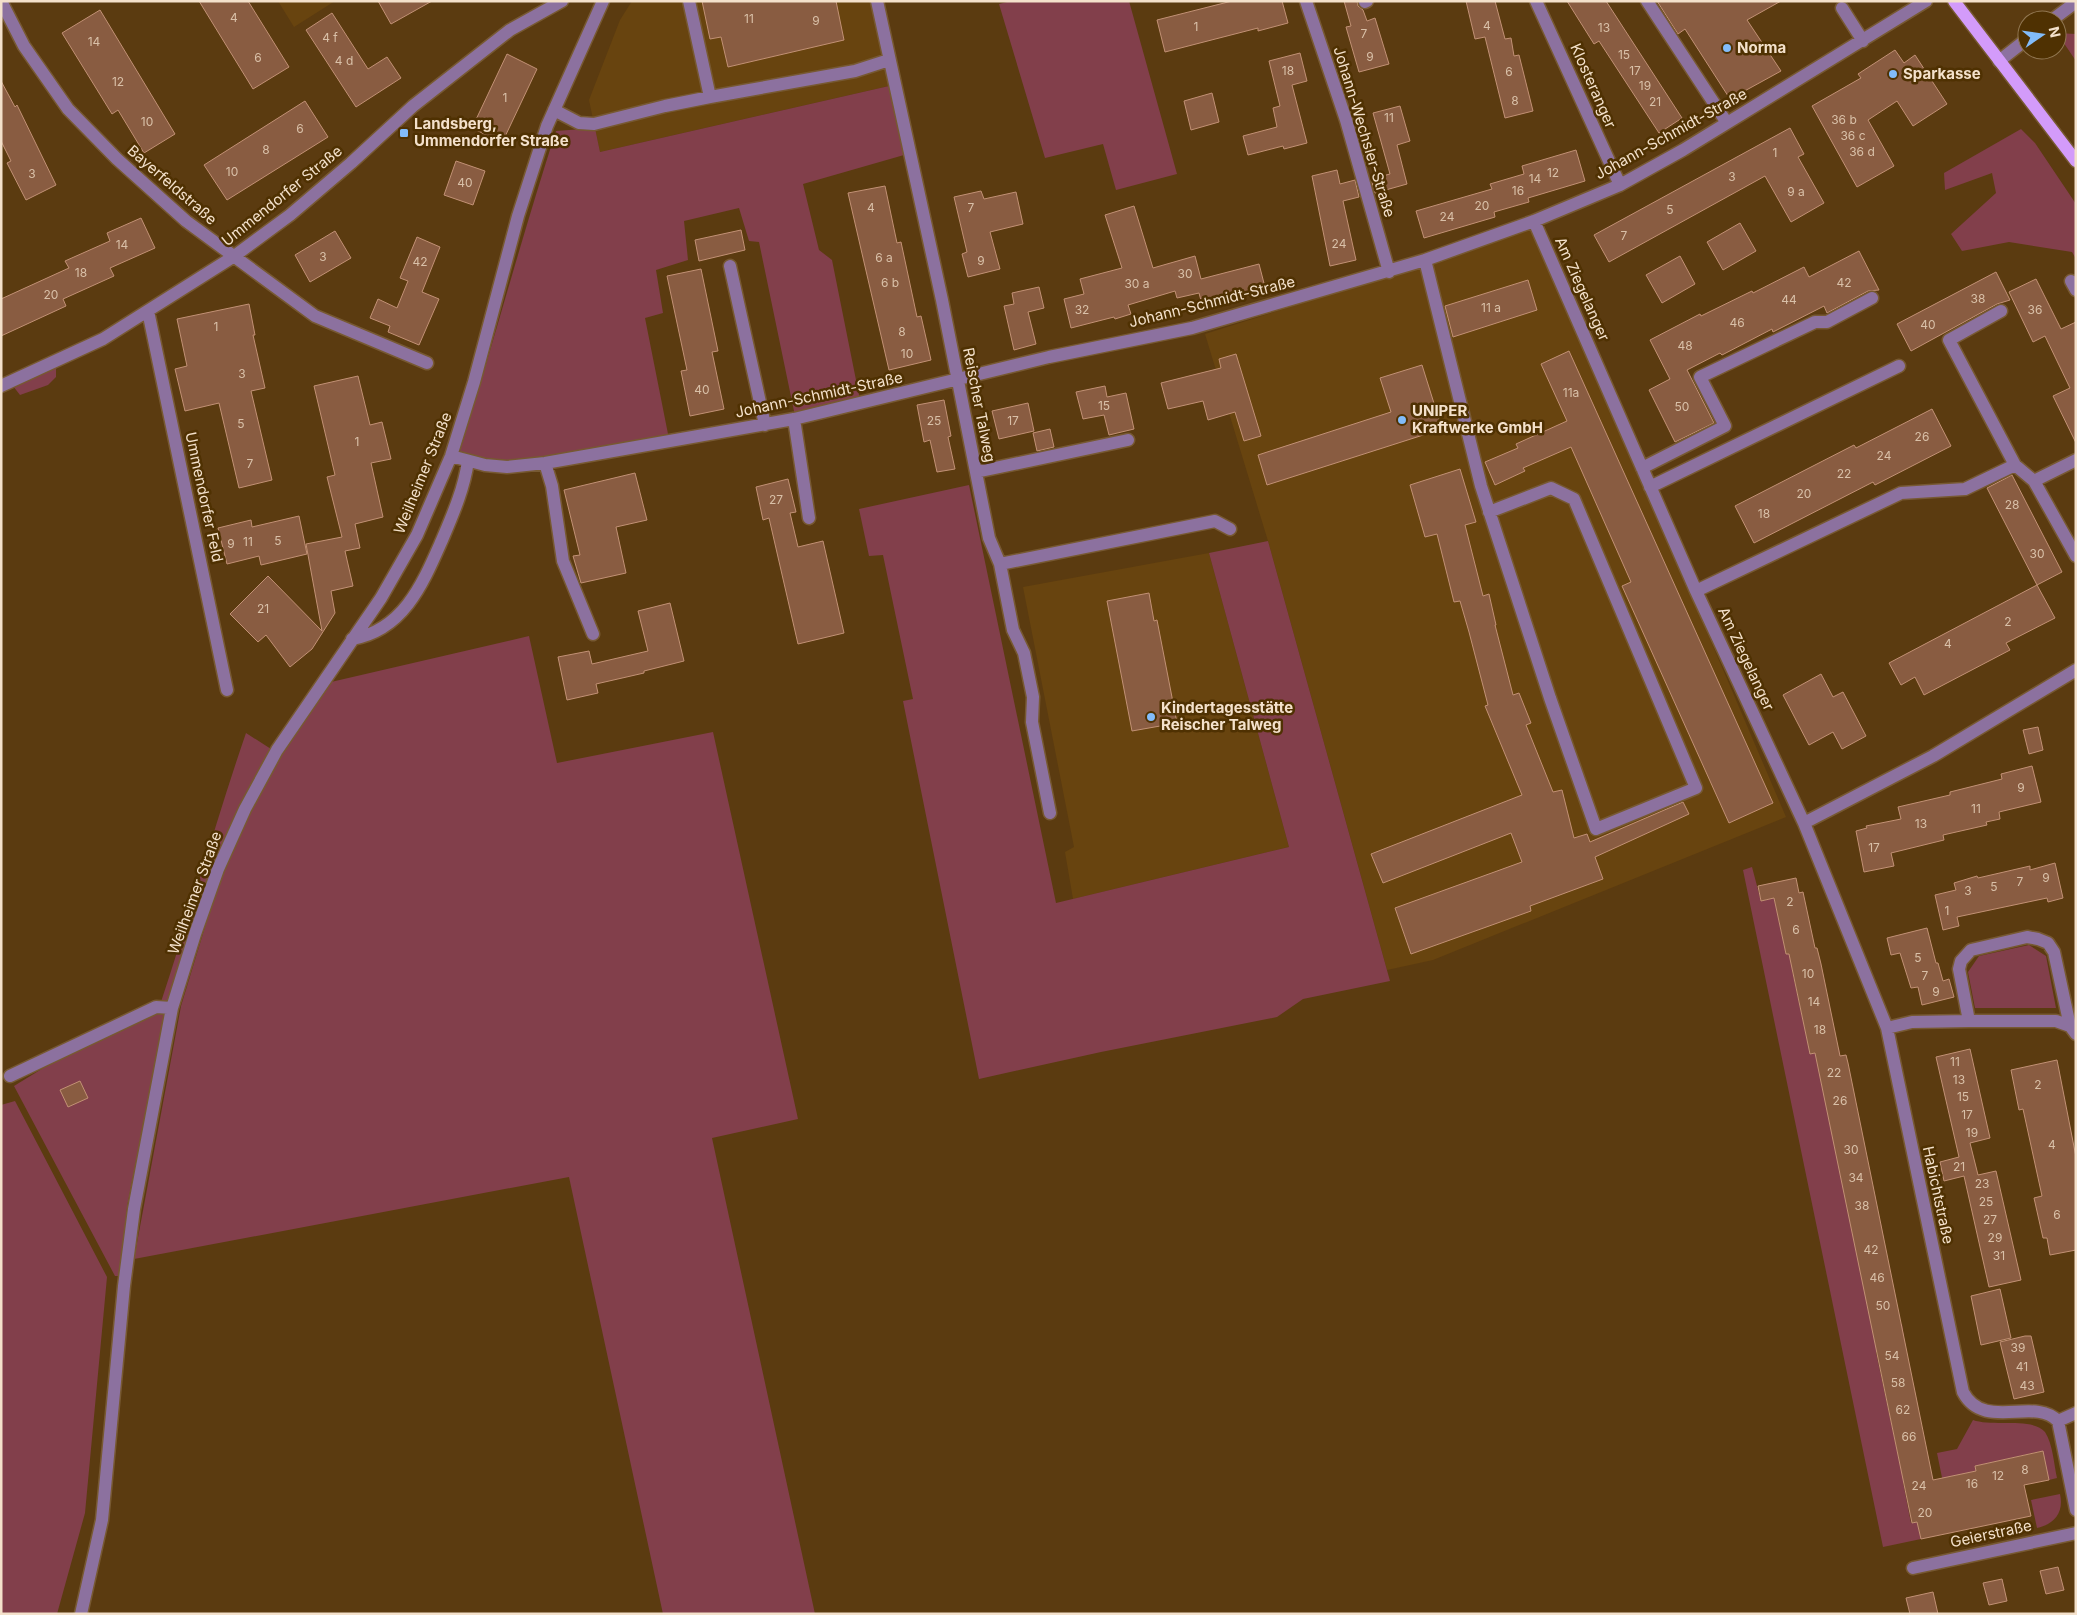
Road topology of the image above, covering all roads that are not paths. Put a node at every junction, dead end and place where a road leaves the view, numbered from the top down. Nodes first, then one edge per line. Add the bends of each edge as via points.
1 (1, 1) edge
2 (562, 1) edge
3 (603, 1) edge
4 (689, 1) edge
5 (877, 1) edge
6 (1306, 1) edge
7 (1536, 1) edge
8 (1647, 1) edge
9 (1926, 1) edge
10 (1954, 1) edge
11 (2076, 2) edge
12 (1842, 8) dead end
13 (2065, 10) edge
14 (1863, 41) junction
15 (2017, 46) edge
16 (890, 60) junction
17 (1999, 60) junction
18 (710, 97) junction
19 (554, 110) junction
20 (1727, 123) junction
21 (2076, 161) edge
22 (1620, 185) junction
23 (1534, 222) junction
24 (233, 257) junction
25 (1426, 260) junction
26 (730, 266) dead end
27 (1389, 272) junction
28 (1872, 298) dead end
29 (148, 311) junction
30 (2001, 311) dead end
31 (427, 363) dead end
32 (1899, 366) dead end
33 (958, 380) junction
34 (1, 386) edge
35 (794, 420) junction
36 (765, 425) junction
37 (1128, 440) dead end
38 (451, 456) junction
39 (2076, 460) edge
40 (468, 461) junction
41 (545, 463) junction
42 (2015, 465) junction
43 (1642, 468) junction
44 (976, 472) junction
45 (2034, 481) junction
46 (1650, 487) junction
47 (1489, 512) junction
48 (809, 518) dead end
49 (1230, 529) dead end
50 (2076, 556) edge
51 (1000, 564) junction
52 (1696, 592) junction
53 (593, 634) dead end
54 (352, 640) junction
55 (2076, 670) edge
56 (227, 690) dead end
57 (1050, 813) dead end
58 (1804, 823) junction
59 (172, 1008) junction
60 (1969, 1021) junction
61 (1887, 1028) junction
62 (2073, 1030) edge
63 (10, 1076) dead end
64 (2076, 1413) edge
65 (2058, 1420) junction
66 (2076, 1510) edge
67 (2076, 1533) edge
68 (1913, 1568) dead end
69 (80, 1614) edge

1 - 24 street, Bayerfeldstraße via 24,46 68,108 186,221
2 - 24 street, Ummendorfer Straße via 502,36 413,106 290,215
3 - 19 street, Weilheimer Straße
4 - 18 street
5 - 16 street, Reischer Talweg
6 - 27 street, Johann-Wechsler-Straße via 1346,120
7 - 22 street, Klosteranger
8 - 20 street
9 - 14 street, Johann-Schmidt-Straße
10 - 17 main road
11 - 13 street
12 - 14 street
14 - 20 street, Johann-Schmidt-Straße
15 - 17 street
16 - 18 street via 855,71
16 - 33 street, Reischer Talweg
17 - 21 main road
18 - 19 street via 594,124 579,123
19 - 38 street, Weilheimer Straße via 518,216
20 - 22 street, Johann-Schmidt-Straße
22 - 23 street, Johann-Schmidt-Straße
23 - 25 street, Johann-Schmidt-Straße
23 - 43 street, Am Ziegelanger
24 - 29 street, Ummendorfer Straße
24 - 31 street, Bayerfeldstraße via 315,316
25 - 27 street, Johann-Schmidt-Straße
25 - 47 street
26 - 36 street
27 - 33 street, Johann-Schmidt-Straße via 1192,328 1049,357
28 - 43 street via 1827,322 1815,322 1700,377 1725,426
29 - 34 street, Ummendorfer Straße via 104,339
29 - 56 street, Ummendorfer Feld
30 - 42 street via 1949,340
32 - 46 street
33 - 35 street, Johann-Schmidt-Straße
33 - 44 street, Reischer Talweg
35 - 36 street, Johann-Schmidt-Straße
35 - 48 street
36 - 41 street, Johann-Schmidt-Straße
37 - 44 street
38 - 40 street, Johann-Schmidt-Straße
38 - 54 street, Weilheimer Straße via 417,535
39 - 45 street
40 - 41 street, Johann-Schmidt-Straße via 507,467
40 - 54 street via 466,482 424,580 406,607 387,626
41 - 53 street via 552,486 563,561
42 - 45 street
42 - 52 street via 1965,489 1901,493
43 - 46 street, Am Ziegelanger
44 - 51 street, Reischer Talweg via 989,538
45 - 50 street
46 - 52 street, Am Ziegelanger
47 - 47 street via 1596,829 1696,788 1574,498 1551,488
49 - 51 street via 1215,521
51 - 57 street, Reischer Talweg via 1013,630 1024,654 1033,697 1032,722
52 - 58 street, Am Ziegelanger
54 - 59 street, Weilheimer Straße via 277,750 245,809 218,868
55 - 58 street via 1933,756
58 - 61 street, Habichtstraße
59 - 63 street via 156,1007
59 - 69 street, Weilheimer Straße via 134,1209 102,1520
60 - 61 street via 1912,1022
60 - 62 street via 2056,1021
60 - 62 street via 1959,969 1965,955 1975,948 2027,937 2051,947
61 - 65 street, Habichtstraße via 1963,1392 1979,1409 2046,1414
64 - 65 street
65 - 66 street
67 - 68 street, Geierstraße

